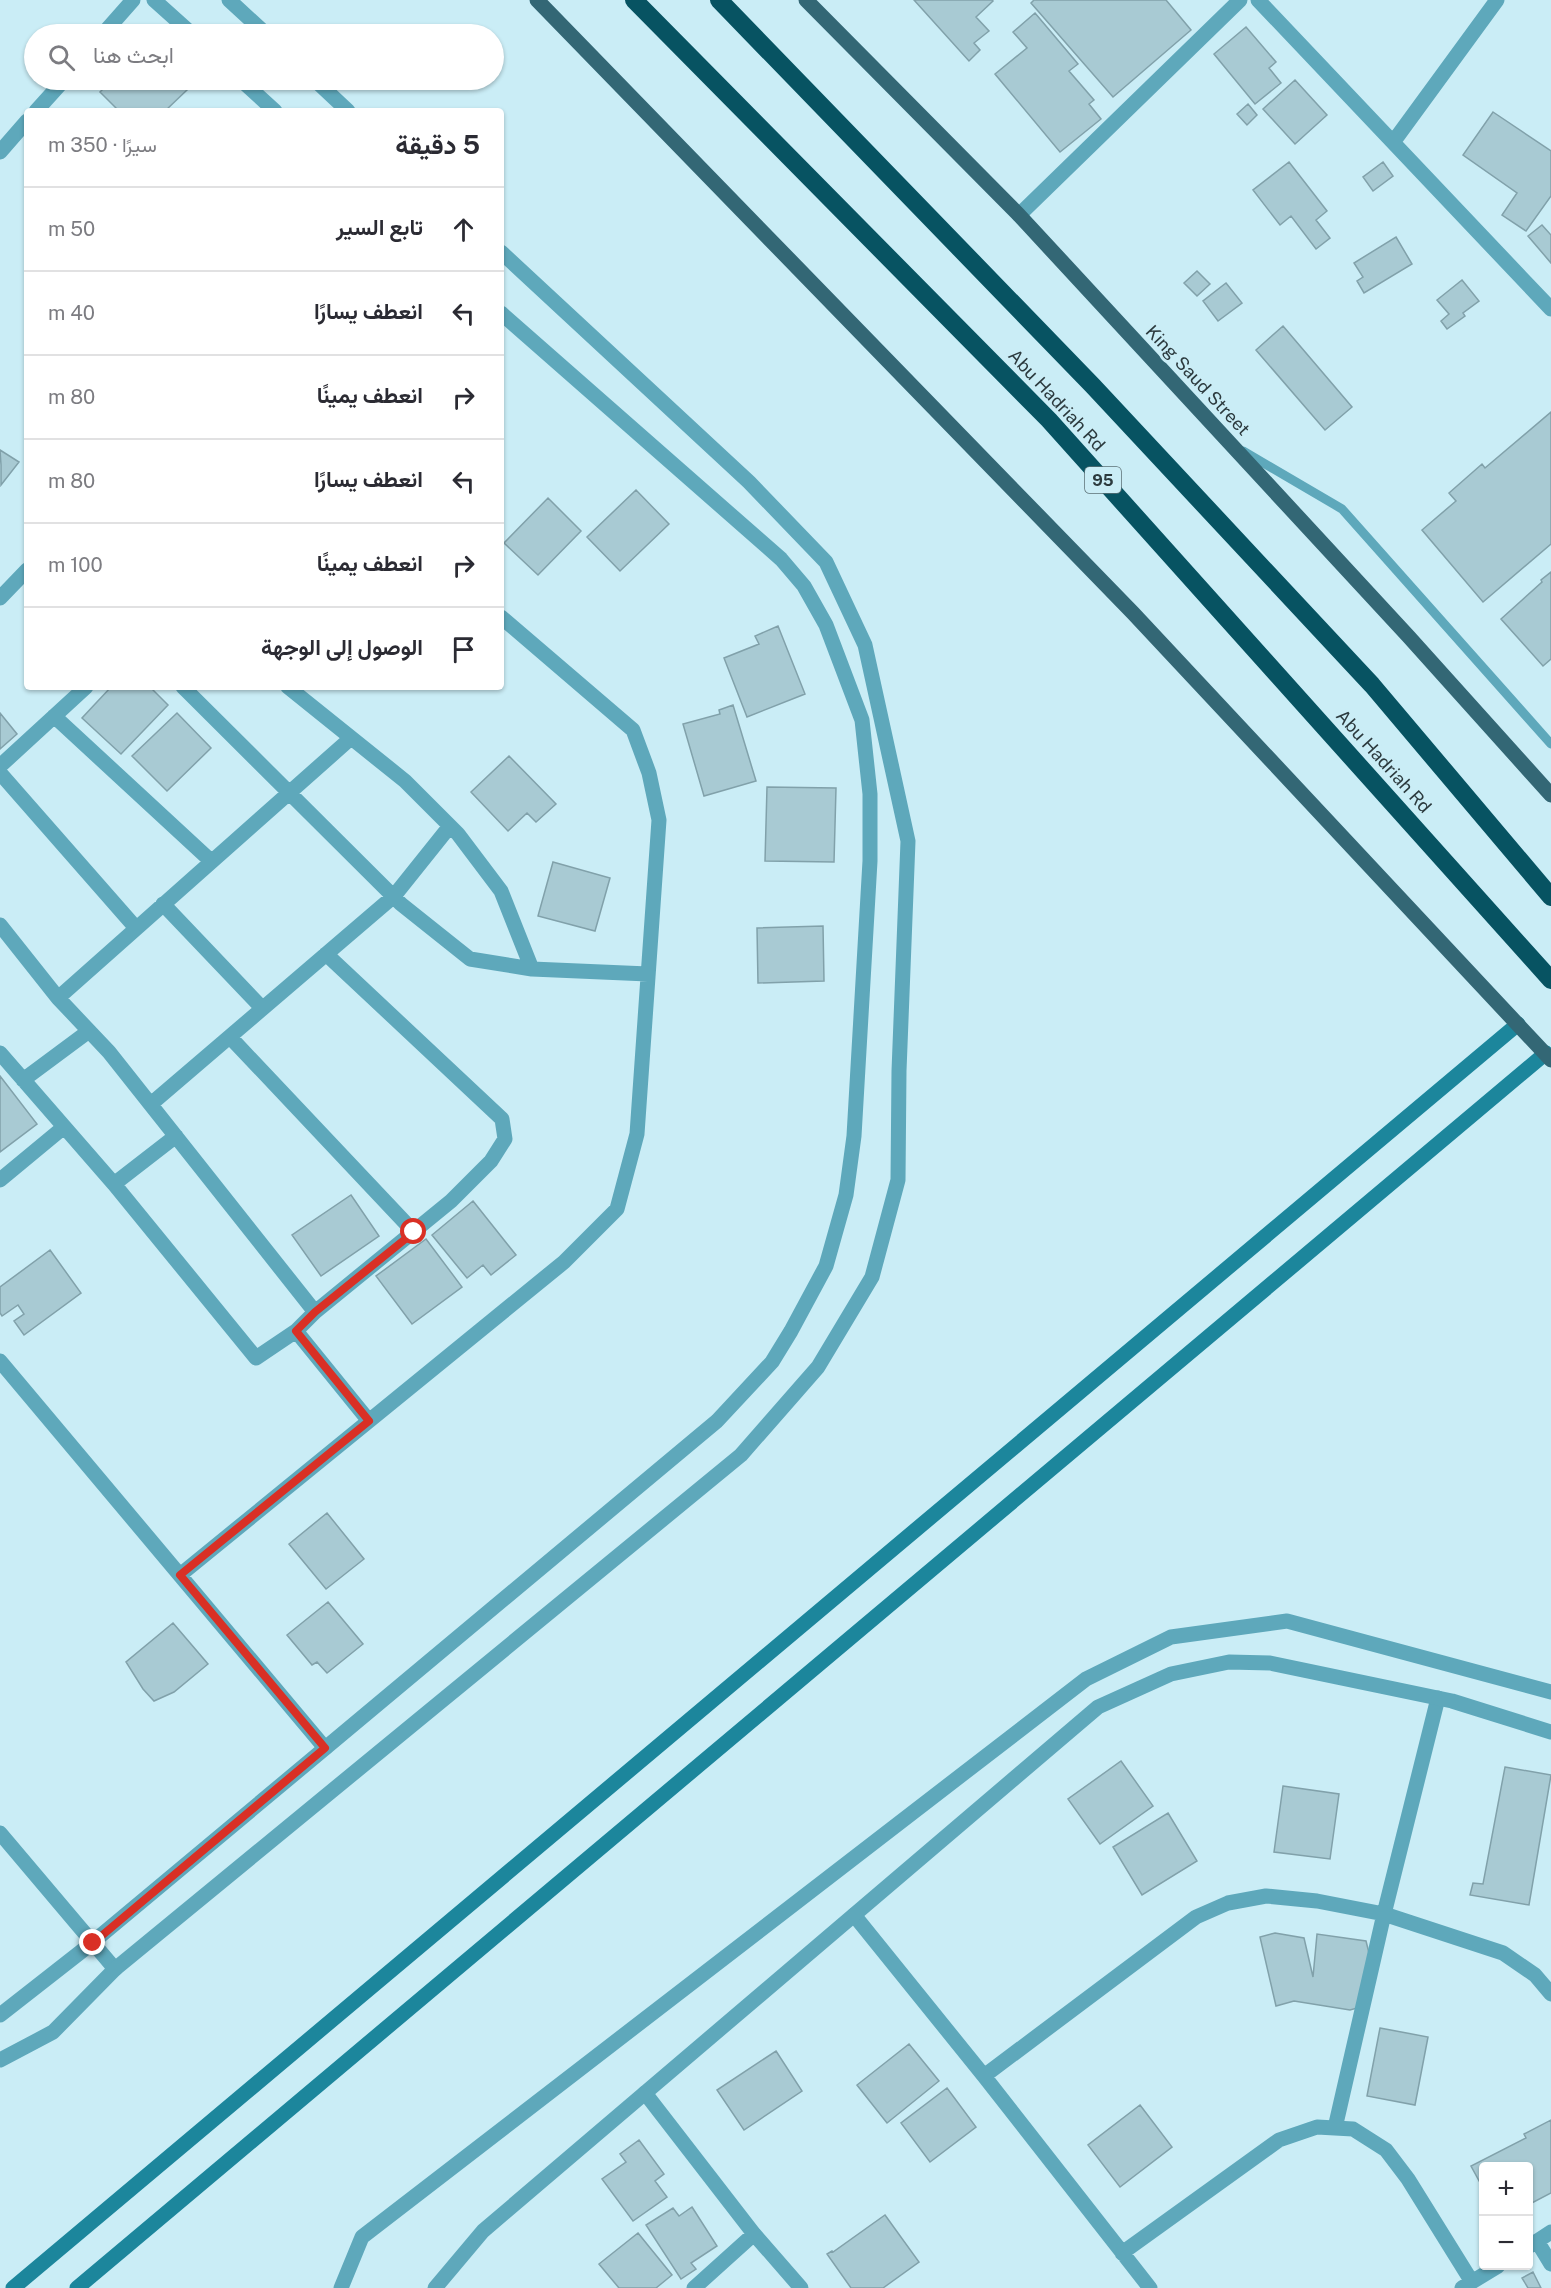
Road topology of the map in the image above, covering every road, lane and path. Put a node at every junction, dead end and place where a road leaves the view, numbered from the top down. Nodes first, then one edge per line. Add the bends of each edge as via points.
1 (133, 0) edge
2 (154, 0) edge
3 (229, 0) edge
4 (537, 0) edge
5 (634, 0) edge
6 (719, 0) edge
7 (806, 0) edge
8 (1240, 0) edge
9 (1258, 0) edge
10 (1497, 0) edge
11 (112, 24) edge
12 (181, 24) edge
13 (255, 24) edge
14 (55, 90) edge
15 (252, 90) edge
16 (326, 90) edge
17 (39, 108) edge
18 (272, 108) edge
19 (345, 108) edge
20 (24, 124) edge
21 (1394, 141) junction
22 (0, 152) edge
23 (1019, 215) junction
24 (504, 255) edge
25 (1551, 309) edge
26 (504, 316) edge
27 (1229, 442) junction
28 (24, 573) edge
29 (0, 598) edge
30 (504, 620) edge
31 (83, 690) edge
32 (186, 690) edge
33 (292, 690) edge
34 (54, 716) junction
35 (351, 738) junction
36 (1551, 744) edge
37 (0, 766) edge
38 (0, 773) edge
39 (290, 792) junction
40 (1551, 795) edge
41 (450, 826) junction
42 (212, 861) junction
43 (394, 896) junction
44 (1551, 897) edge
45 (163, 904) junction
46 (0, 925) edge
47 (136, 928) junction
48 (326, 954) junction
49 (532, 969) junction
50 (648, 974) junction
51 (1551, 980) edge
52 (58, 998) junction
53 (262, 1008) junction
54 (1518, 1024) junction
55 (89, 1031) junction
56 (230, 1036) junction
57 (0, 1053) edge
58 (1549, 1056) edge
59 (23, 1080) junction
60 (151, 1104) junction
61 (64, 1127) junction
62 (176, 1136) junction
63 (0, 1180) edge
64 (114, 1184) junction
65 (414, 1232) junction
66 (315, 1312) junction
67 (296, 1331) junction
68 (0, 1361) edge
69 (369, 1421) junction
70 (180, 1575) junction
71 (1551, 1692) edge
72 (1438, 1698) junction
73 (1551, 1732) edge
74 (325, 1748) junction
75 (0, 1833) edge
76 (1384, 1914) junction
77 (854, 1915) junction
78 (93, 1943) junction
79 (115, 1969) junction
80 (1551, 1994) edge
81 (0, 2015) edge
82 (0, 2060) edge
83 (984, 2076) junction
84 (645, 2093) junction
85 (1335, 2128) junction
86 (1551, 2232) edge
87 (754, 2234) junction
88 (1533, 2244) edge
89 (1122, 2253) junction
90 (1551, 2264) edge
91 (1490, 2270) edge
92 (1467, 2285) edge
93 (13, 2288) edge
94 (77, 2288) edge
95 (341, 2288) edge
96 (435, 2288) edge
97 (694, 2288) edge
98 (801, 2288) edge
99 (1150, 2288) edge

1 - 11 street
2 - 12 street
3 - 13 street
4 - 54 main road via 1133,613
5 - 51 highway, Abu Hadriah Rd / 95 via 1048,420
6 - 44 highway, Abu Hadriah Rd via 1085,377 1372,685
7 - 23 main road, King Saud Street
8 - 23 street
9 - 21 street
10 - 21 street
14 - 17 street
15 - 18 street
16 - 19 street
20 - 22 street
21 - 25 street
23 - 27 main road, King Saud Street
24 - 79 street via 749,482 826,562 865,645 908,841 898,1180 872,1277 818,1367 741,1455
26 - 74 street via 781,559 804,586 826,625 862,720 870,794 870,861 854,1136 846,1195 826,1266 772,1362 717,1421
27 - 36 lane via 1342,509
27 - 40 main road, King Saud Street
28 - 29 street
30 - 50 street via 633,730 649,773 659,820
31 - 34 street
32 - 39 street
33 - 35 street
34 - 37 street
34 - 42 street
35 - 39 street
35 - 41 street via 405,781
38 - 47 street
39 - 42 street
39 - 43 street
41 - 43 street
41 - 49 street via 501,891
42 - 45 street
43 - 48 street
43 - 49 street via 470,959
45 - 47 street
45 - 53 street
46 - 52 street
47 - 52 street
48 - 53 street
48 - 65 street via 502,1119 505,1139 491,1161 451,1202
49 - 50 street
50 - 69 street via 637,1134 617,1209 564,1262
52 - 55 street
53 - 56 street
54 - 58 main road
54 - 93 main road
55 - 59 street
55 - 60 street
56 - 60 street
56 - 65 street
57 - 59 street
58 - 94 main road
59 - 61 street
60 - 62 street
61 - 63 street
61 - 64 street
62 - 64 street
62 - 66 street
64 - 67 street via 256,1358
65 - 66 street
66 - 67 street
67 - 69 street
68 - 70 street
69 - 70 street
70 - 74 street
71 - 95 street via 1287,1622 1171,1637 1086,1679 362,2238
72 - 73 street
72 - 76 street
72 - 77 street via 1270,1663 1229,1662 1171,1674 1098,1707
74 - 78 street
75 - 78 street
76 - 80 street via 1503,1953 1535,1975
76 - 83 street via 1266,1896 1228,1903 1196,1917
76 - 85 street
77 - 83 street
77 - 84 street
78 - 79 street
78 - 81 street
79 - 82 street via 53,2032
83 - 89 street
84 - 87 street
84 - 96 street via 483,2231
85 - 89 street via 1317,2127 1279,2140
85 - 92 street via 1353,2129 1386,2150 1408,2179
86 - 88 street
87 - 97 street
87 - 98 street
88 - 90 street
89 - 99 street
91 - 92 street

